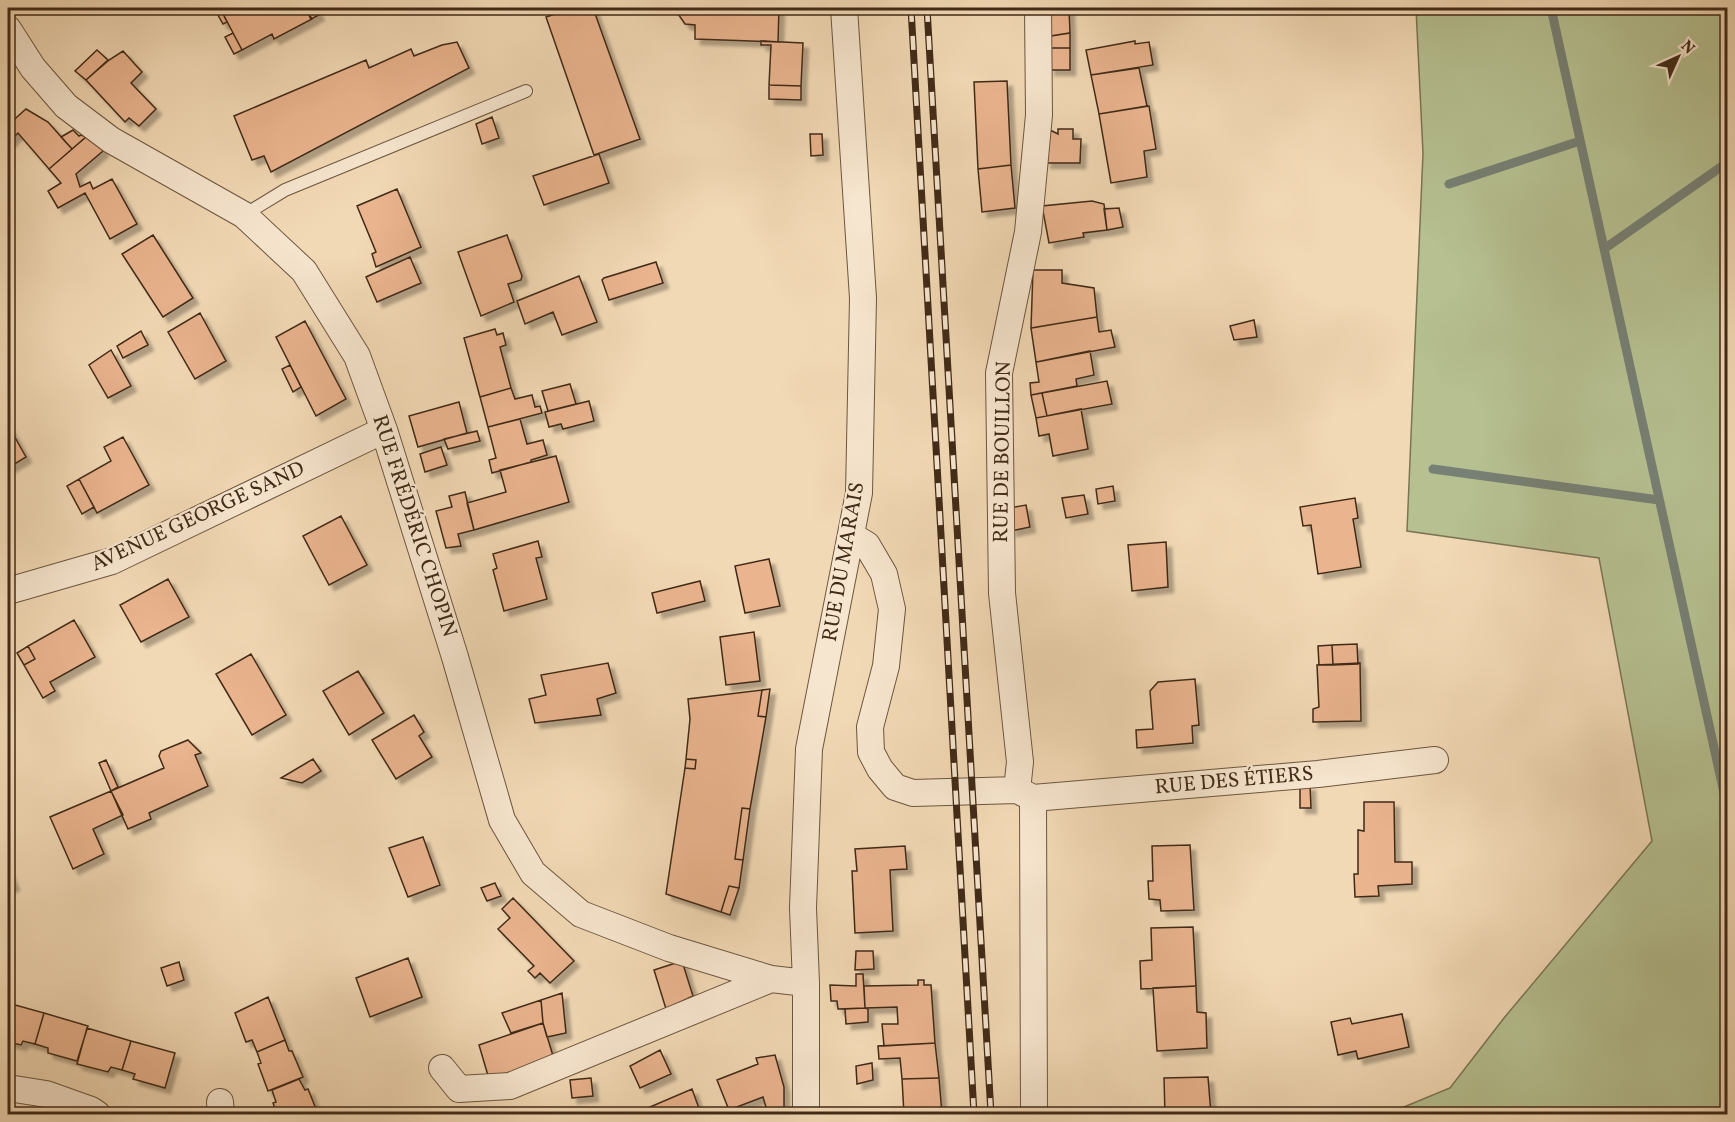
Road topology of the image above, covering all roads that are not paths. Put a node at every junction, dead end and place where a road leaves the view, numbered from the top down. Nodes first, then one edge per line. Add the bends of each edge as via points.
1 (844, 8) edge
2 (1038, 8) edge
3 (8, 29) edge
4 (526, 90) dead end
5 (244, 215) junction
6 (384, 430) junction
7 (852, 536) junction
8 (8, 591) edge
9 (1435, 760) dead end
10 (1025, 794) junction
11 (771, 979) junction
12 (806, 983) junction
13 (442, 1068) dead end
14 (8, 1088) edge
15 (97, 1114) edge
16 (806, 1114) edge
17 (1034, 1114) edge

1 - 7 street, RUE DU MARAIS via 863,298 859,493
2 - 10 street, RUE DE BOUILLON via 1039,115 1028,232 999,373 1002,593
3 - 5 street, RUE FRÉDÉRIC CHOPIN via 33,68 66,106 111,140
4 - 5 lane via 285,190
5 - 6 street, RUE FRÉDÉRIC CHOPIN via 304,271 357,356
6 - 8 street, AVENUE GEORGE SAND via 112,561
6 - 11 street, RUE FRÉDÉRIC CHOPIN via 502,820 533,873 581,914 669,948
7 - 10 street, RUE DES ÉTIERS via 867,545 884,574 892,609 886,666 870,727 871,752 880,769 895,787 913,793
7 - 12 street, RUE DU MARAIS via 809,749 803,850
9 - 10 street, RUE DES ÉTIERS via 1318,774
10 - 17 street
11 - 12 street, RUE FRÉDÉRIC CHOPIN
11 - 13 street via 510,1086 459,1089
12 - 16 street, RUE DU MARAIS
14 - 15 street via 46,1094

